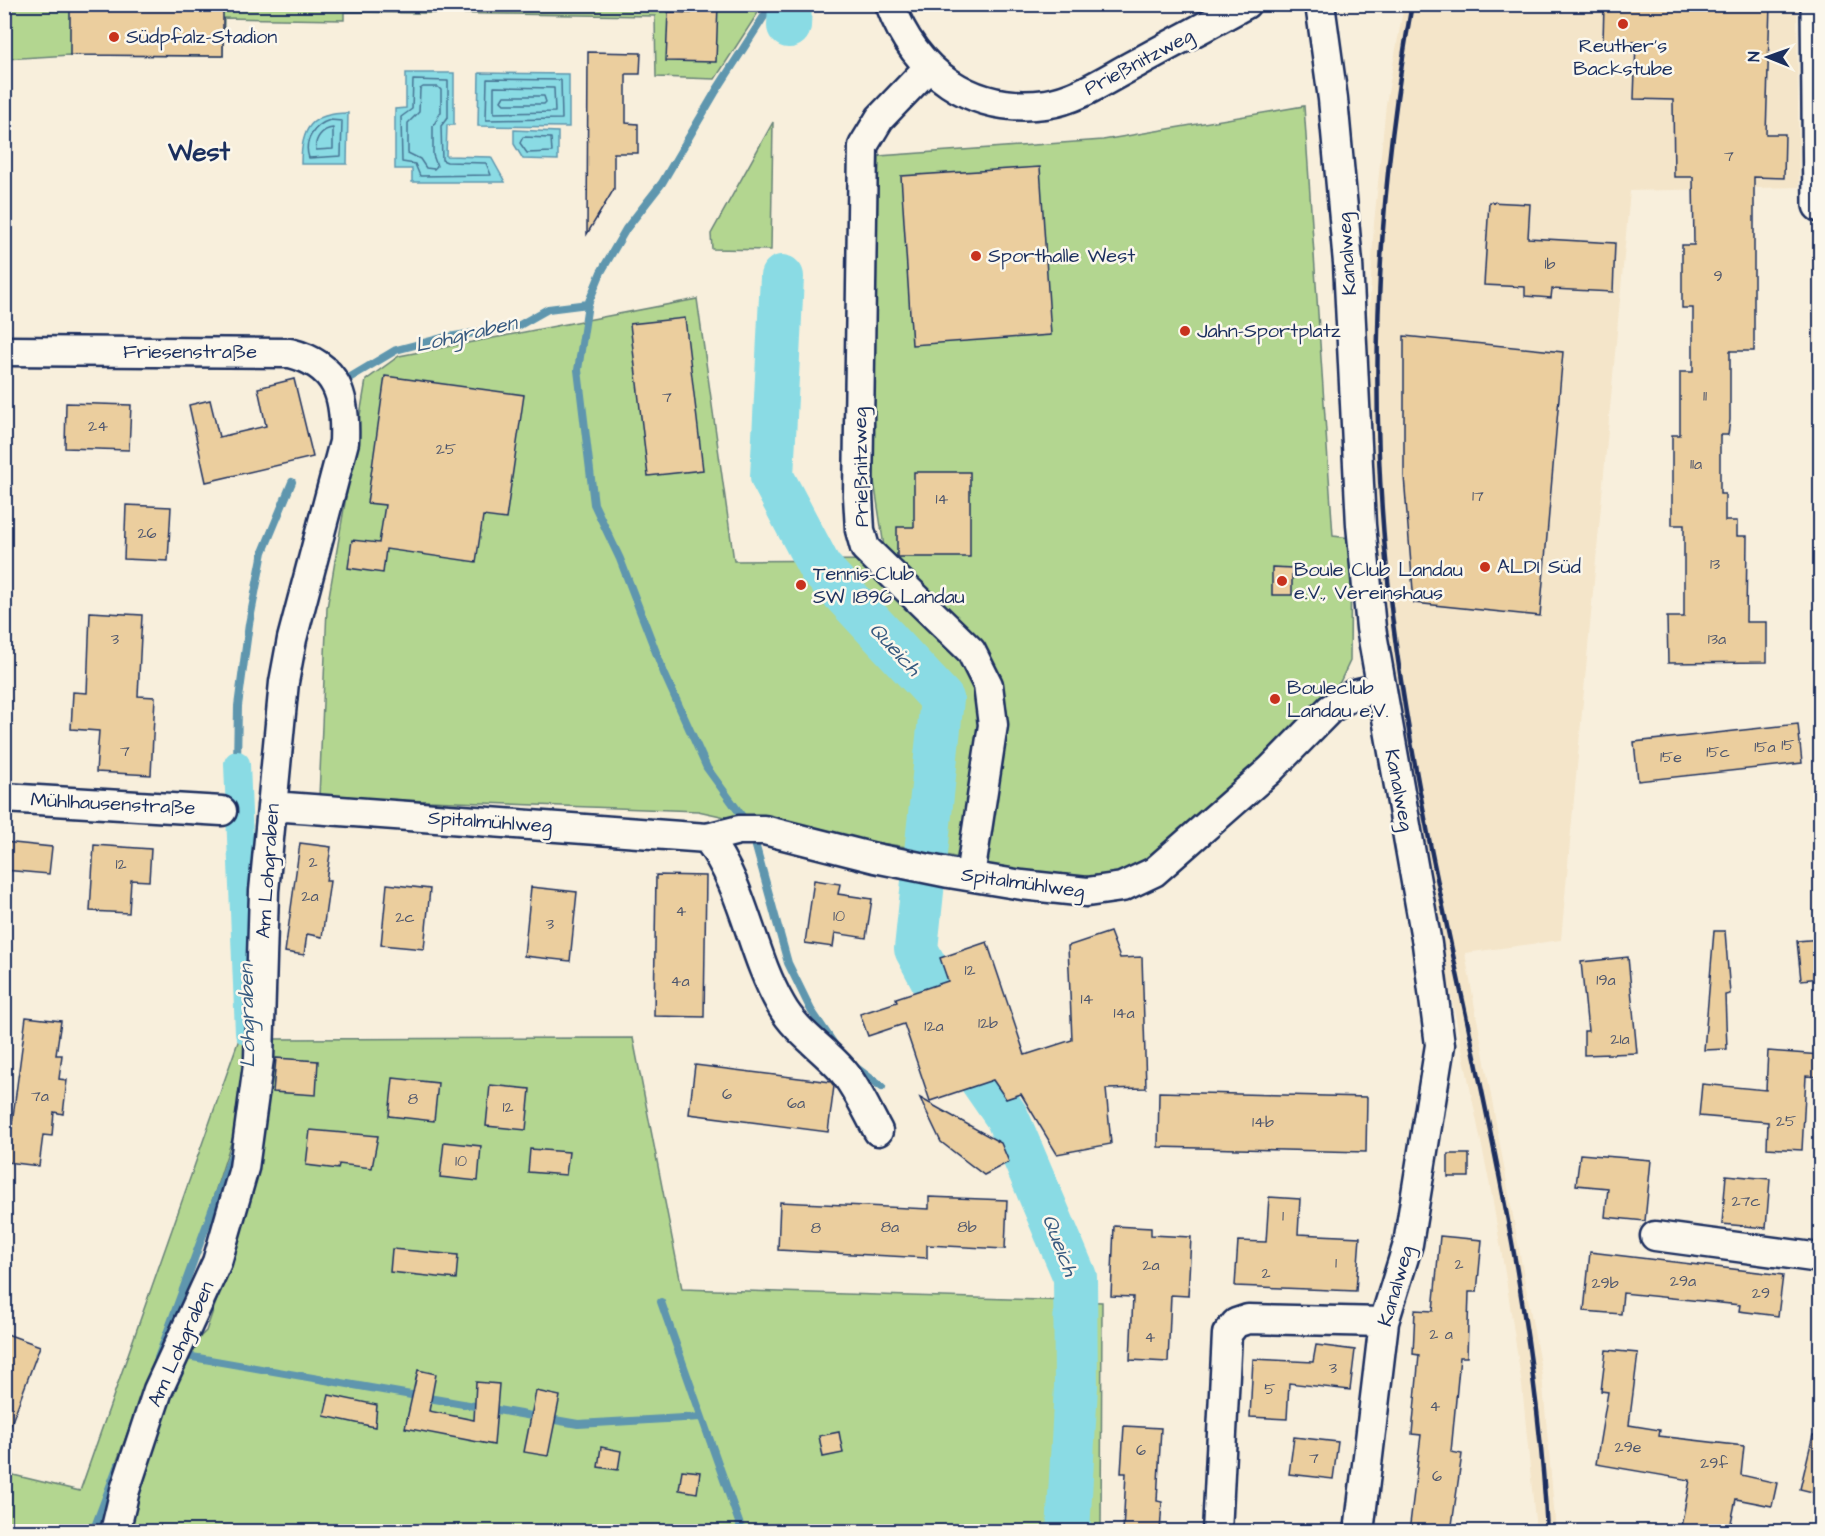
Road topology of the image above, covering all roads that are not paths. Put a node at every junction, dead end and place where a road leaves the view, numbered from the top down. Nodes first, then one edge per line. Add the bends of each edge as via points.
1 (890, 4) edge
2 (1246, 4) edge
3 (1320, 4) edge
4 (1818, 4) edge
5 (928, 68) junction
6 (1821, 206) edge
7 (4, 351) edge
8 (346, 411) joint
9 (1379, 688) junction
10 (4, 798) edge
11 (272, 806) junction
12 (222, 811) dead end
13 (707, 838) junction
14 (960, 874) junction
15 (878, 1131) dead end
16 (1655, 1236) dead end
17 (1821, 1258) edge
18 (1384, 1322) junction
19 (115, 1532) edge
20 (1217, 1532) edge
21 (1359, 1532) edge

1 - 5 street, Prießnitzweg via 912,49
2 - 5 street, Prießnitzweg via 1086,91 1046,104 1018,105 976,96 956,88
3 - 9 street, Kanalweg via 1348,263 1361,525
4 - 6 street
5 - 14 street, Prießnitzweg via 880,118 863,146 858,496 865,548 971,651 988,685 993,725
7 - 8 street, Friesenstraße via 290,353 310,358 325,369 338,388
8 - 11 street, Am Lohgraben via 344,442 292,639
9 - 14 street, Spitalmühlweg via 1354,694 1330,709 1270,770 1154,873 1138,882 1104,892 1087,892
9 - 18 street, Kanalweg via 1427,944 1440,1045 1408,1244
10 - 12 street, Mühlhausenstraße
11 - 13 street, Spitalmühlweg
11 - 19 street, Am Lohgraben via 264,891 261,1029 244,1167 217,1262 158,1390
13 - 14 street, Spitalmühlweg via 740,830 783,834
13 - 15 street via 740,895 768,981 782,1008 843,1072
16 - 17 street
18 - 20 street via 1248,1319 1236,1323 1227,1334
18 - 21 street, Kanalweg

